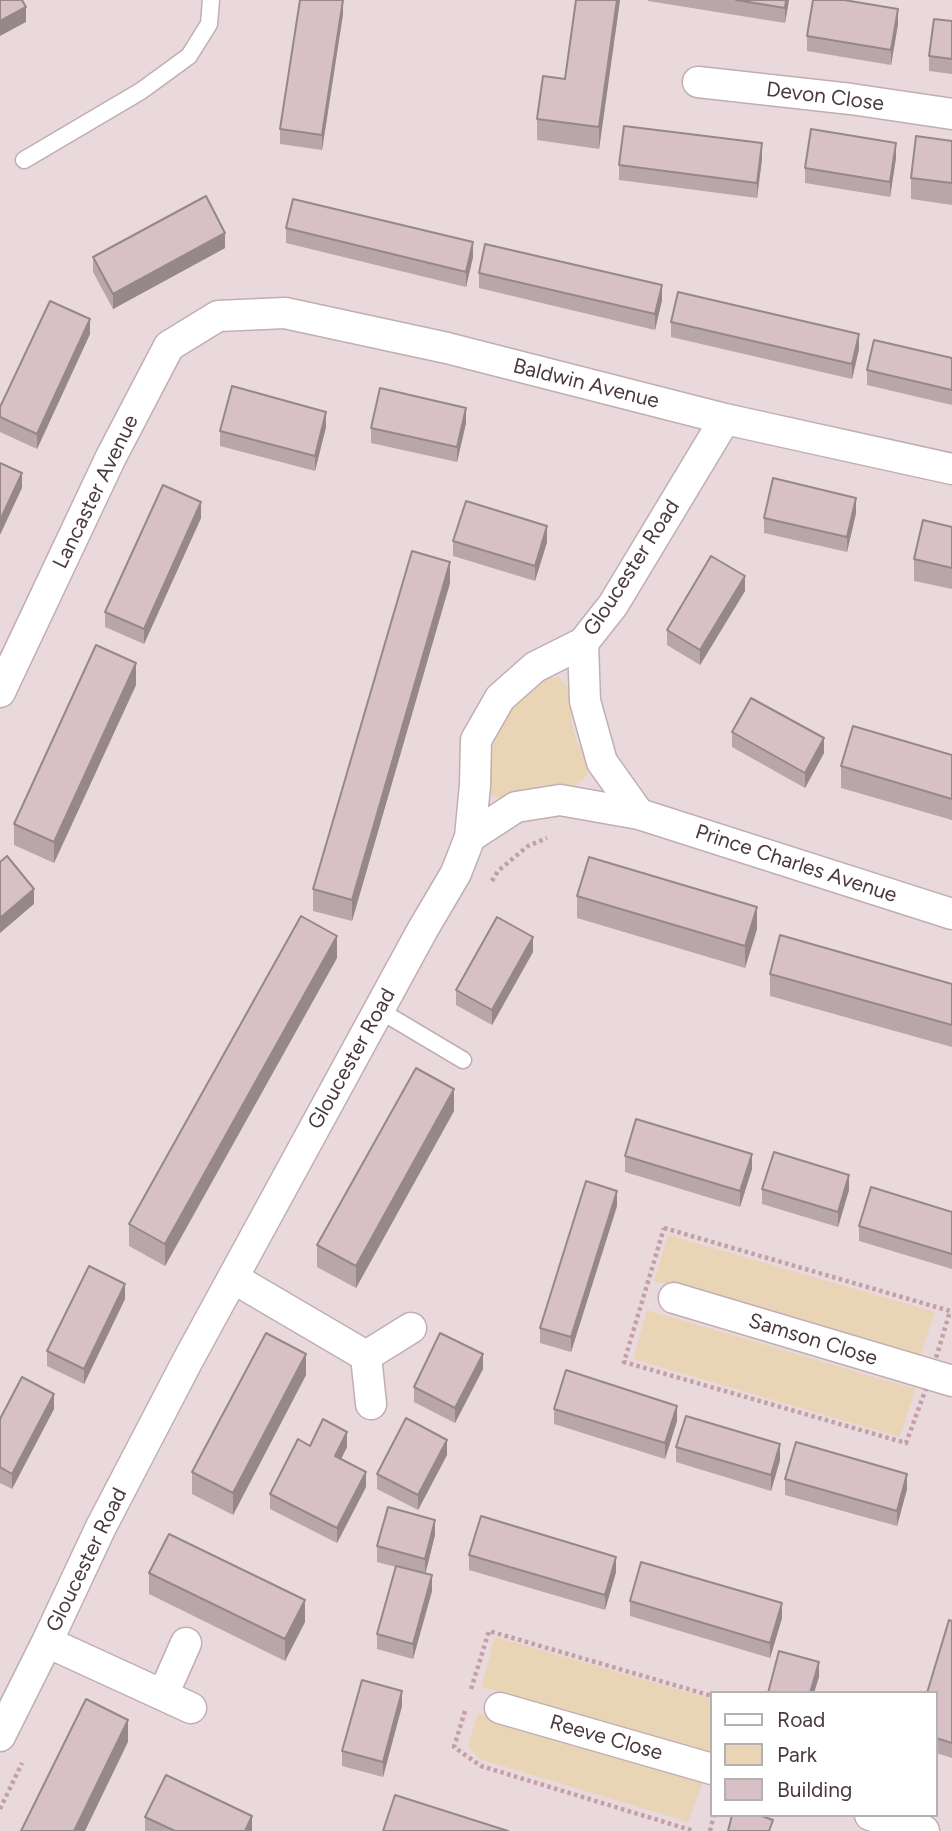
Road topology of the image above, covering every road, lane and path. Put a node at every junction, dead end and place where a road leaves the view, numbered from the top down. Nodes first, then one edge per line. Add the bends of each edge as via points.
1 (211, 0) edge
2 (698, 82) dead end
3 (952, 114) edge
4 (24, 160) dead end
5 (218, 316) joint
6 (724, 419) junction
7 (952, 469) edge
8 (583, 643) junction
9 (0, 692) edge
10 (639, 814) junction
11 (470, 837) junction
12 (952, 914) edge
13 (379, 1010) junction
14 (463, 1060) dead end
15 (233, 1278) junction
16 (674, 1297) dead end
17 (411, 1328) dead end
18 (366, 1356) junction
19 (952, 1381) edge
20 (371, 1404) dead end
21 (47, 1642) junction
22 (186, 1643) dead end
23 (163, 1695) junction
24 (191, 1708) dead end
25 (500, 1708) dead end
26 (0, 1736) edge
27 (710, 1768) edge
28 (877, 1817) edge
29 (924, 1831) edge

1 - 4 lane via 209,24 189,56 141,91
2 - 3 street, Devon Close
5 - 6 street, Baldwin Avenue via 285,313 447,348
5 - 9 street, Lancaster Avenue via 169,346
6 - 7 street, Baldwin Avenue
6 - 8 street, Gloucester Road via 613,605
8 - 10 street via 585,701 602,762
8 - 11 street, Gloucester Road via 535,667 500,698 476,740
10 - 11 street, Prince Charles Avenue via 560,800 516,807
10 - 12 street, Prince Charles Avenue
11 - 13 street, Gloucester Road via 456,873
13 - 14 lane
13 - 15 street, Gloucester Road
15 - 18 street
15 - 21 street, Gloucester Road via 101,1527
16 - 19 street, Samson Close
17 - 18 street
18 - 20 street
21 - 23 street
21 - 26 street, Gloucester Road
22 - 23 street
23 - 24 street
25 - 27 street, Reeve Close
28 - 29 street

